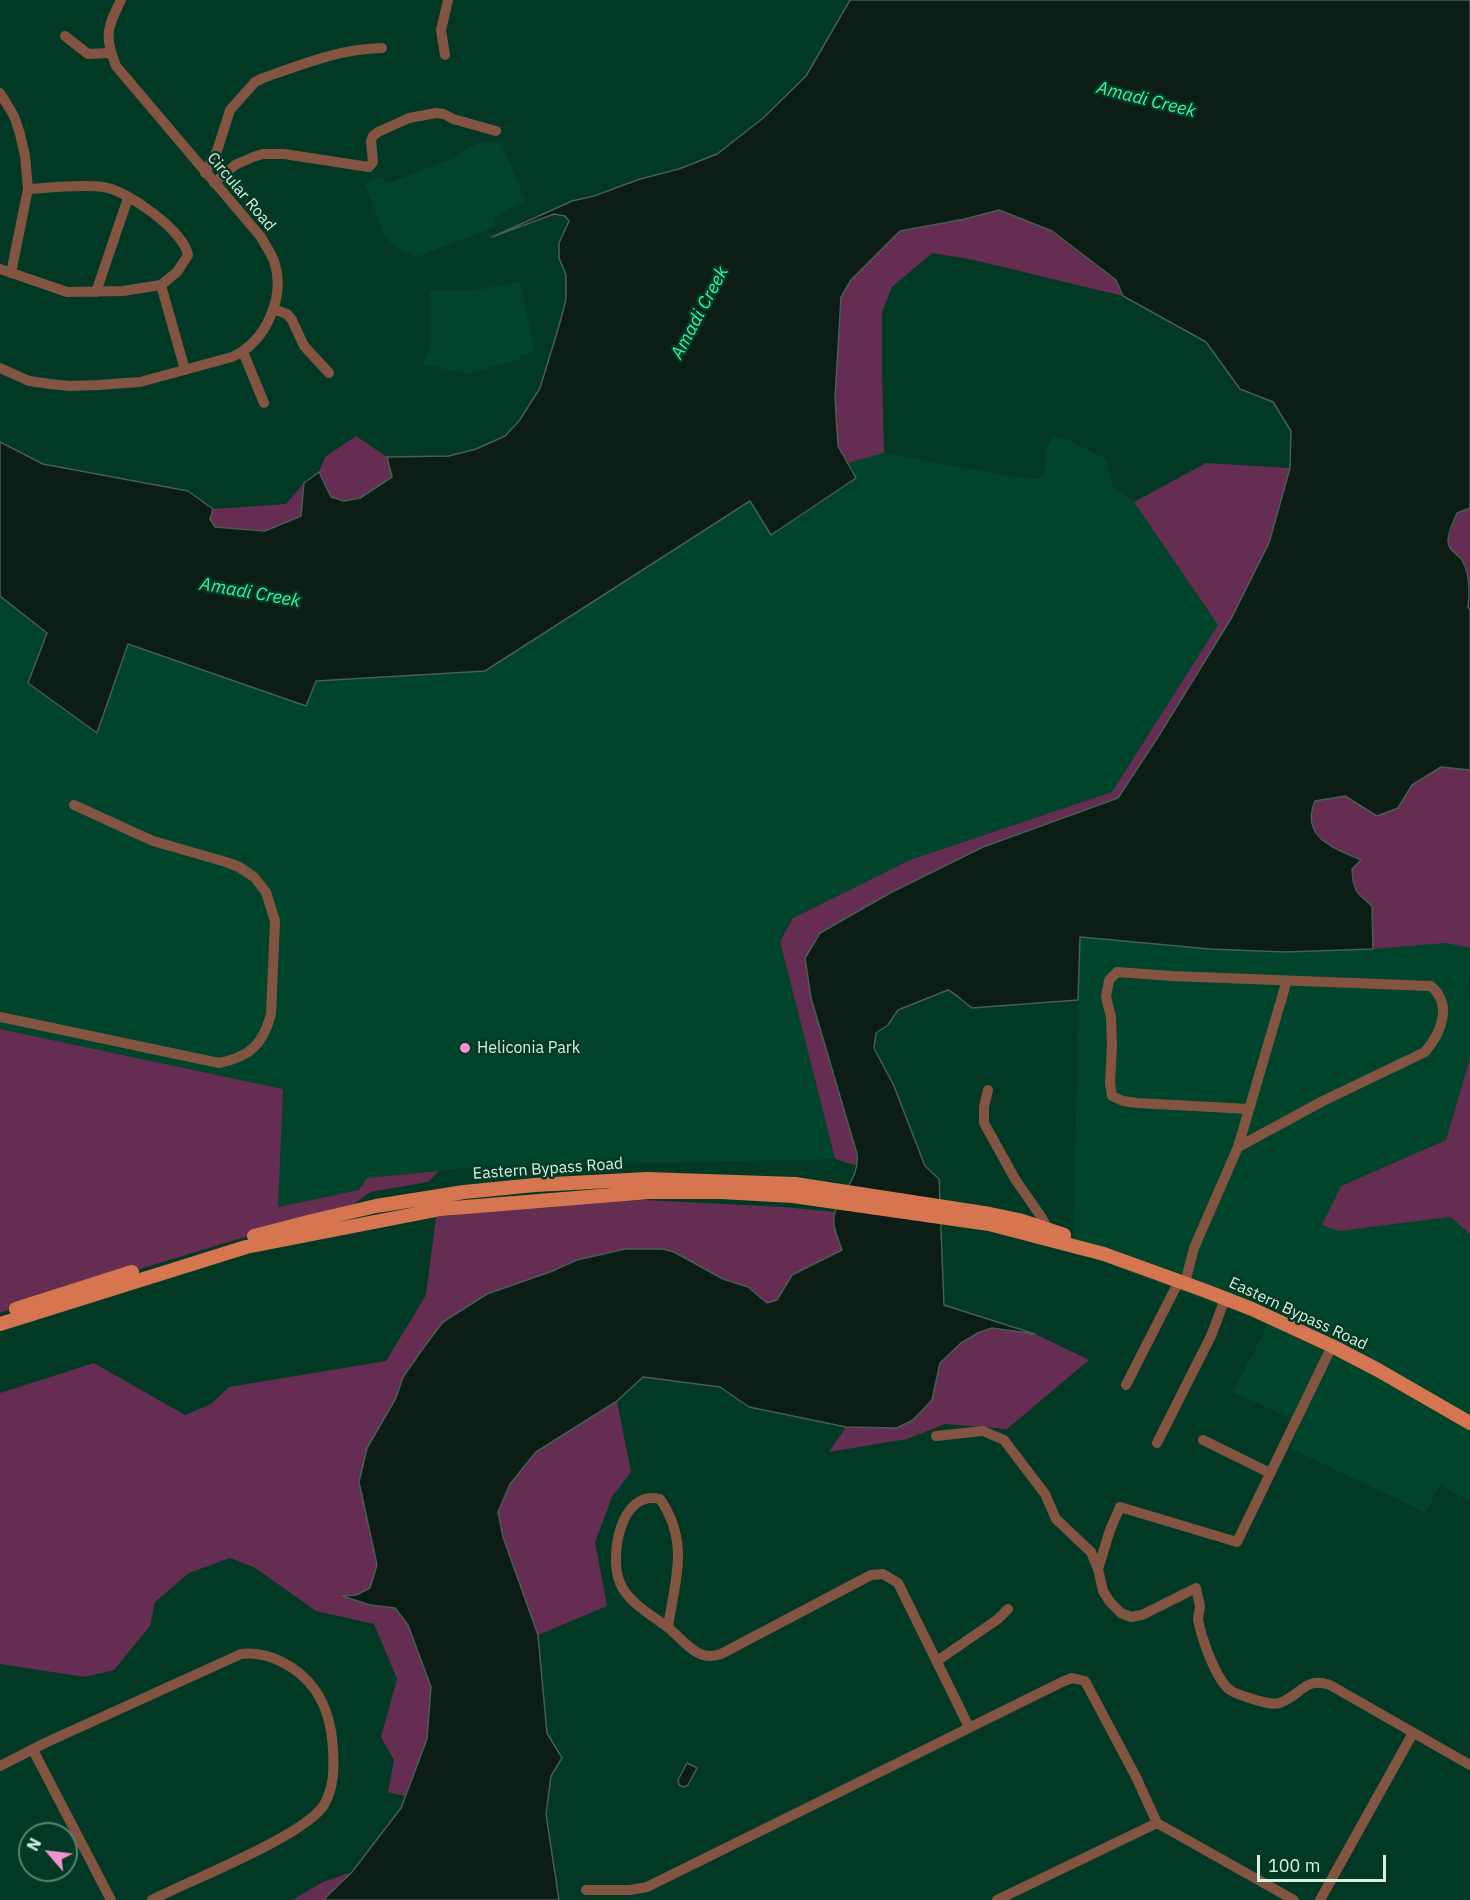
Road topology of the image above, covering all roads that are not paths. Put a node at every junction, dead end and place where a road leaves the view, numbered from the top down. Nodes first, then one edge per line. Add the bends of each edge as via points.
1 (121, 0) edge
2 (448, 0) edge
3 (65, 36) dead end
4 (382, 48) dead end
5 (110, 53) junction
6 (445, 55) dead end
7 (0, 93) edge
8 (496, 131) dead end
9 (206, 173) junction
10 (214, 183) junction
11 (28, 189) junction
12 (128, 198) junction
13 (5, 271) edge
14 (161, 285) junction
15 (96, 292) junction
16 (273, 309) junction
17 (243, 352) junction
18 (0, 368) edge
19 (184, 370) junction
20 (329, 373) dead end
21 (264, 403) dead end
22 (74, 805) dead end
23 (1287, 980) junction
24 (0, 1017) edge
25 (988, 1090) dead end
26 (1250, 1109) junction
27 (1238, 1148) junction
28 (794, 1190) junction
29 (989, 1219) junction
30 (1048, 1230) junction
31 (1104, 1254) junction
32 (1182, 1282) junction
33 (1225, 1299) junction
34 (0, 1314) edge
35 (0, 1324) edge
36 (1332, 1346) junction
37 (1126, 1385) dead end
38 (1470, 1423) edge
39 (936, 1436) dead end
40 (1203, 1440) dead end
41 (1157, 1443) dead end
42 (1270, 1473) junction
43 (1098, 1569) junction
44 (1008, 1609) dead end
45 (668, 1627) junction
46 (937, 1661) junction
47 (969, 1727) junction
48 (1413, 1733) junction
49 (33, 1750) junction
50 (1470, 1765) edge
51 (0, 1766) edge
52 (1157, 1822) junction
53 (586, 1890) dead end
54 (111, 1900) edge
55 (152, 1900) edge
56 (997, 1900) edge
57 (1294, 1900) edge
58 (1320, 1900) edge

1 - 5 street via 108,29
2 - 6 street via 441,30
3 - 5 street via 88,54
4 - 9 street via 323,57 255,82 230,110
5 - 9 street, Circular Road via 116,66
7 - 11 street via 20,134
8 - 10 street via 444,114 427,114 373,135 369,167 263,154 236,165
9 - 10 street, Circular Road
10 - 16 street, Circular Road via 261,237 274,259 277,284
11 - 12 street via 102,187
11 - 13 street
12 - 14 street via 157,215 187,249 186,261
12 - 15 street
13 - 15 street via 67,292
14 - 15 street
14 - 19 street
16 - 17 street, Circular Road via 256,341
16 - 20 street via 287,314 304,346
17 - 19 street, Circular Road
17 - 21 street
18 - 19 street, Circular Road via 29,381 70,387 140,382
22 - 24 street via 153,841 239,867 261,885 275,921 268,1027 254,1048 219,1063
23 - 26 street
23 - 26 street via 1117,972 1108,980 1112,1096 1123,1101
23 - 27 street via 1431,986 1440,993 1441,1025 1425,1052
25 - 30 street via 984,1123
26 - 27 street
27 - 32 street
28 - 29 main road, Eastern Bypass Road
28 - 34 main road, Eastern Bypass Road via 647,1179 464,1192 312,1221 167,1261
28 - 35 main road, Eastern Bypass Road via 649,1192 441,1209 246,1247
29 - 30 main road, Eastern Bypass Road via 1019,1221
29 - 31 main road, Eastern Bypass Road
30 - 31 main road, Eastern Bypass Road
31 - 32 main road, Eastern Bypass Road
32 - 33 main road, Eastern Bypass Road
32 - 37 street
33 - 36 main road, Eastern Bypass Road
33 - 41 street via 1211,1336
36 - 38 main road, Eastern Bypass Road
36 - 42 street
39 - 43 street via 983,1431 1004,1440 1045,1494 1056,1519 1091,1552
40 - 42 street
42 - 43 street via 1237,1542 1120,1507
43 - 48 street via 1110,1602 1131,1617 1196,1588 1200,1627 1220,1679 1242,1696 1278,1704 1307,1684 1319,1681
44 - 46 street
45 - 45 street via 630,1597 616,1568 616,1546 624,1520 642,1500 651,1497 660,1499 675,1526 679,1558
45 - 46 street via 695,1652 704,1656 721,1654 871,1575 883,1574 898,1583
46 - 47 street
47 - 52 street via 1072,1678 1085,1681
47 - 53 street via 647,1887
48 - 50 street
48 - 58 street
49 - 51 street
49 - 54 street
49 - 55 street via 241,1654 264,1655 284,1663 310,1683 321,1697 333,1740 333,1783 325,1804 311,1819 286,1835
52 - 56 street
52 - 57 street

